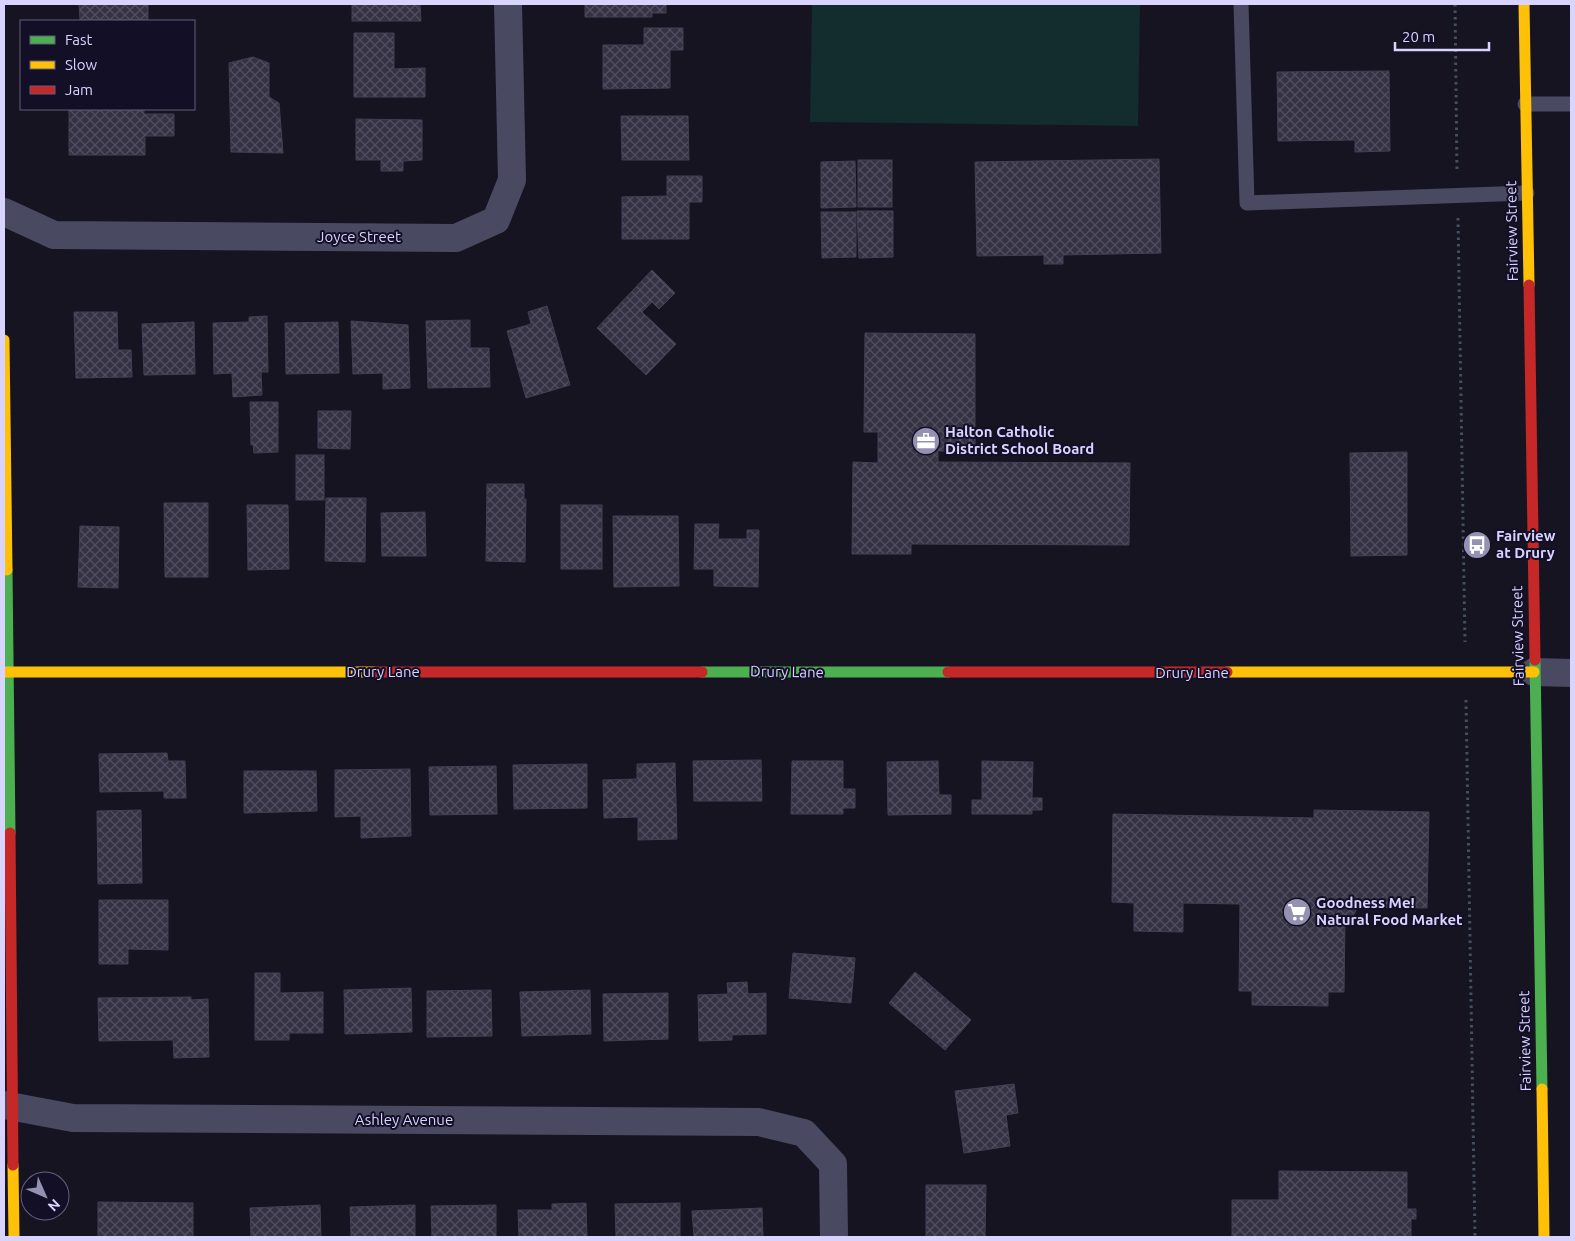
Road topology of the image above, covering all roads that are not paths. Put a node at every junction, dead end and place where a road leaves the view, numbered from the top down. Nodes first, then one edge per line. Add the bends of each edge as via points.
1 (508, 4) edge
2 (1241, 4) edge
3 (1524, 4) edge
4 (1525, 104) junction
5 (1571, 104) edge
6 (1527, 193) junction
7 (4, 212) edge
8 (4, 340) edge
9 (6, 672) edge
10 (1534, 672) junction
11 (1571, 672) edge
12 (7, 1106) edge
13 (14, 1237) edge
14 (834, 1237) edge
15 (1544, 1237) edge

1 - 7 street, Joyce Street via 512,180 496,220 456,238 54,235
2 - 6 lane via 1247,203
3 - 4 street, Fairview Street
4 - 5 lane
4 - 6 street, Fairview Street
6 - 10 street, Fairview Street
8 - 9 street
9 - 10 street, Drury Lane
9 - 12 street
10 - 11 street, Drury Lane
10 - 15 street, Fairview Street
12 - 13 street
12 - 14 street, Ashley Avenue via 73,1118 759,1122 804,1133 832,1164

